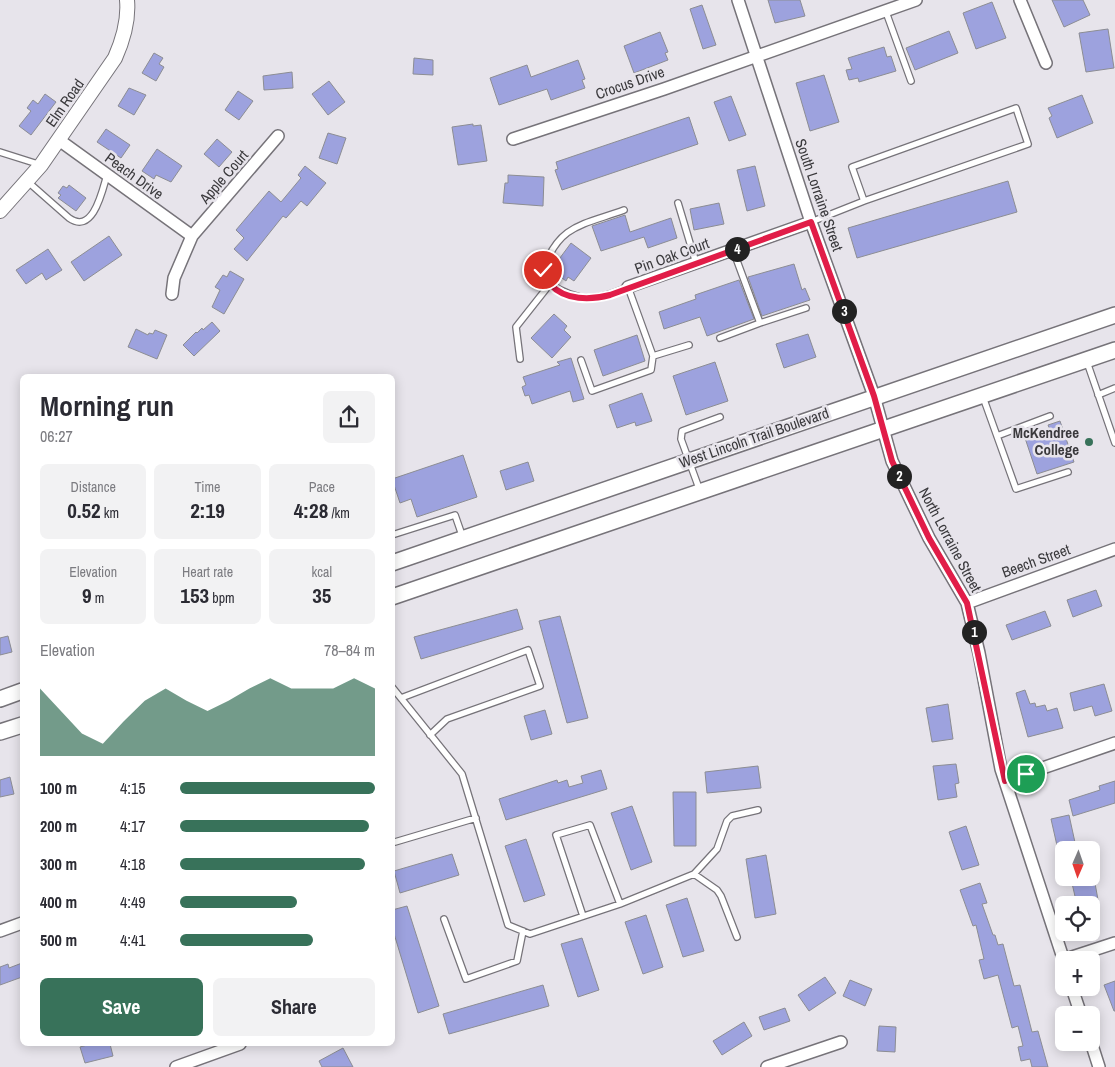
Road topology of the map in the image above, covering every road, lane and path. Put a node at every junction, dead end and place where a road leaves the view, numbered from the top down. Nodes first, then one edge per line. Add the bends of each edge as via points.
1 (127, 0) edge
2 (916, 0) edge
3 (1020, 0) edge
4 (738, 2) edge
5 (886, 12) junction
6 (757, 56) junction
7 (1046, 63) dead end
8 (911, 81) dead end
9 (278, 136) dead end
10 (513, 138) dead end
11 (59, 140) junction
12 (0, 152) edge
13 (40, 164) junction
14 (108, 175) junction
15 (27, 181) junction
16 (864, 201) junction
17 (678, 203) dead end
18 (624, 210) dead end
19 (0, 211) edge
20 (811, 222) junction
21 (192, 236) junction
22 (733, 250) junction
23 (696, 263) junction
24 (550, 284) junction
25 (628, 287) junction
26 (172, 294) dead end
27 (806, 308) dead end
28 (1115, 314) edge
29 (760, 323) junction
30 (720, 338) dead end
31 (689, 345) dead end
32 (1115, 350) edge
33 (653, 356) junction
34 (520, 358) dead end
35 (581, 360) dead end
36 (1086, 360) junction
37 (1115, 388) edge
38 (982, 395) junction
39 (1098, 395) junction
40 (874, 396) junction
41 (1050, 416) dead end
42 (720, 417) dead end
43 (882, 429) junction
44 (997, 436) junction
45 (1115, 443) edge
46 (689, 460) junction
47 (1068, 472) dead end
48 (700, 491) junction
49 (395, 534) edge
50 (463, 538) junction
51 (1115, 549) edge
52 (395, 562) edge
53 (395, 596) edge
54 (967, 603) junction
55 (395, 691) edge
56 (20, 692) edge
57 (401, 698) junction
58 (0, 699) edge
59 (20, 725) edge
60 (0, 732) edge
61 (430, 735) junction
62 (1115, 743) edge
63 (1005, 781) junction
64 (758, 810) dead end
65 (476, 818) junction
66 (395, 842) edge
67 (694, 874) junction
68 (620, 904) junction
69 (583, 916) junction
70 (444, 919) dead end
71 (20, 925) edge
72 (0, 931) edge
73 (523, 931) junction
74 (737, 937) dead end
75 (1115, 943) edge
76 (1061, 951) edge
77 (1091, 951) edge
78 (841, 1042) dead end
79 (234, 1046) edge
80 (1094, 1051) edge
81 (176, 1067) edge
82 (766, 1067) edge
83 (1099, 1067) edge

1 - 11 street, Elm Road via 126,23 115,58
2 - 5 street, Crocus Drive
3 - 7 street
4 - 6 street, South Lorraine Street
5 - 6 street, Crocus Drive
5 - 8 lane
6 - 10 street, Crocus Drive
6 - 20 street, South Lorraine Street
9 - 21 street, Apple Court
11 - 13 street, Elm Road
11 - 14 street, Peach Drive
12 - 13 lane
13 - 15 street, Elm Road
14 - 15 lane via 98,206 81,223 69,218
14 - 21 street, Peach Drive
15 - 19 street, Elm Road
16 - 16 lane via 1028,144 1016,108 852,167
16 - 20 lane
17 - 23 lane
18 - 24 lane via 567,230 548,254 543,270
20 - 22 street, Pin Oak Court
20 - 40 street, South Lorraine Street
21 - 26 street, Apple Court via 174,278
22 - 23 street, Pin Oak Court
22 - 29 lane
23 - 25 street, Pin Oak Court
24 - 25 lane via 576,298 592,299
24 - 34 lane via 516,326
25 - 33 lane
27 - 29 lane
28 - 40 main road, West Lincoln Trail Boulevard
29 - 30 lane
31 - 33 lane
32 - 36 main road
33 - 35 lane via 651,370 592,391
36 - 38 main road
36 - 39 lane
37 - 39 lane
38 - 43 main road
38 - 44 lane
39 - 45 lane
40 - 43 street, North Lorraine Street
40 - 46 main road, West Lincoln Trail Boulevard
41 - 44 lane
42 - 46 lane via 682,430 681,439
43 - 48 main road
43 - 54 street, North Lorraine Street via 892,461 913,507
44 - 47 lane via 1016,489
46 - 48 lane
46 - 50 main road, West Lincoln Trail Boulevard
48 - 53 main road
49 - 50 lane via 455,515
50 - 52 main road, West Lincoln Trail Boulevard
51 - 54 street, Beech Street
54 - 63 street, North Lorraine Street
55 - 57 lane
56 - 58 main road
57 - 61 lane
57 - 61 lane via 528,650 540,686 447,719
59 - 60 main road
61 - 65 lane via 462,774
62 - 63 street
63 - 76 street, North Lorraine Street
64 - 67 lane via 732,816 727,821 717,848
65 - 66 lane
65 - 73 lane via 508,925
67 - 68 lane
67 - 74 lane via 717,890
68 - 69 lane
68 - 69 lane via 590,825 556,835
69 - 73 lane via 530,934
70 - 73 lane via 466,979 517,961
71 - 72 street
75 - 77 street
78 - 82 street
79 - 81 street
80 - 83 street

